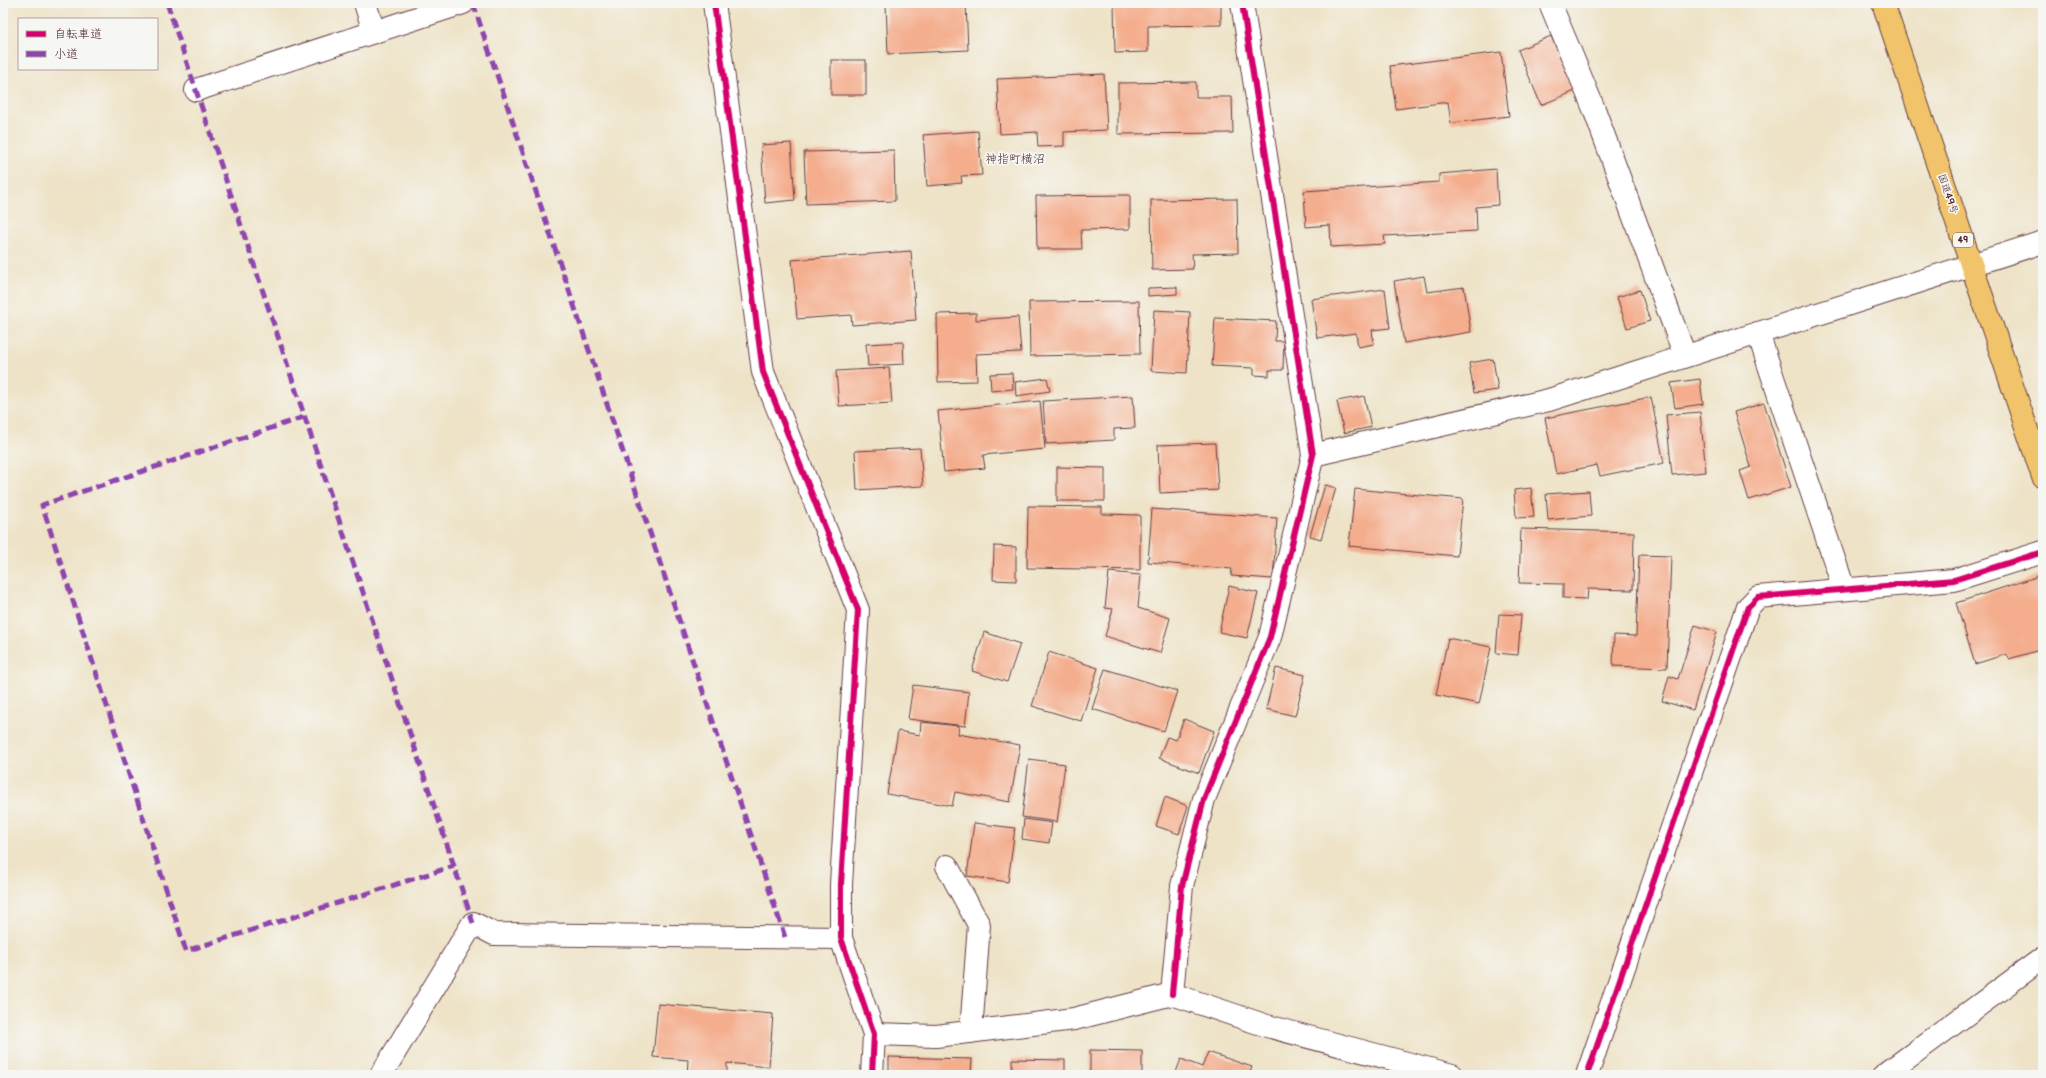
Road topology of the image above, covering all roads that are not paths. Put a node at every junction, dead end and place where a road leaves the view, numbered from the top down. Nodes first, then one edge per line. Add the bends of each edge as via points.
1 (365, 3) edge
2 (463, 3) edge
3 (714, 3) edge
4 (1242, 3) edge
5 (1550, 3) edge
6 (1883, 3) edge
7 (374, 32) junction
8 (196, 90) dead end
9 (2043, 242) edge
10 (1971, 265) junction
11 (1758, 333) junction
12 (1685, 356) junction
13 (1313, 455) junction
14 (2043, 476) edge
15 (2043, 552) edge
16 (1844, 589) junction
17 (947, 866) dead end
18 (841, 938) junction
19 (2043, 958) edge
20 (1172, 994) junction
21 (971, 1032) junction
22 (874, 1034) junction
23 (1442, 1074) edge
24 (381, 1075) edge
25 (872, 1075) edge
26 (1587, 1075) edge
27 (1884, 1075) edge

1 - 7 street
2 - 7 street
3 - 18 street via 763,372 858,610 840,884
4 - 13 street
5 - 12 street via 1594,109
6 - 10 highway, 国道49号 / 49
7 - 8 street
9 - 10 street
10 - 11 street
10 - 14 highway, 国道49号 / 49
11 - 12 street
11 - 16 street
12 - 13 street via 1549,400
13 - 20 street via 1270,637 1202,806 1182,886
15 - 16 street via 1954,580
16 - 26 street via 1758,597 1748,607
17 - 21 street via 979,925
18 - 22 street
18 - 24 street via 494,934 473,923
19 - 27 street
20 - 21 street via 1074,1019
20 - 23 street via 1267,1026
21 - 22 street via 936,1036
22 - 25 street

